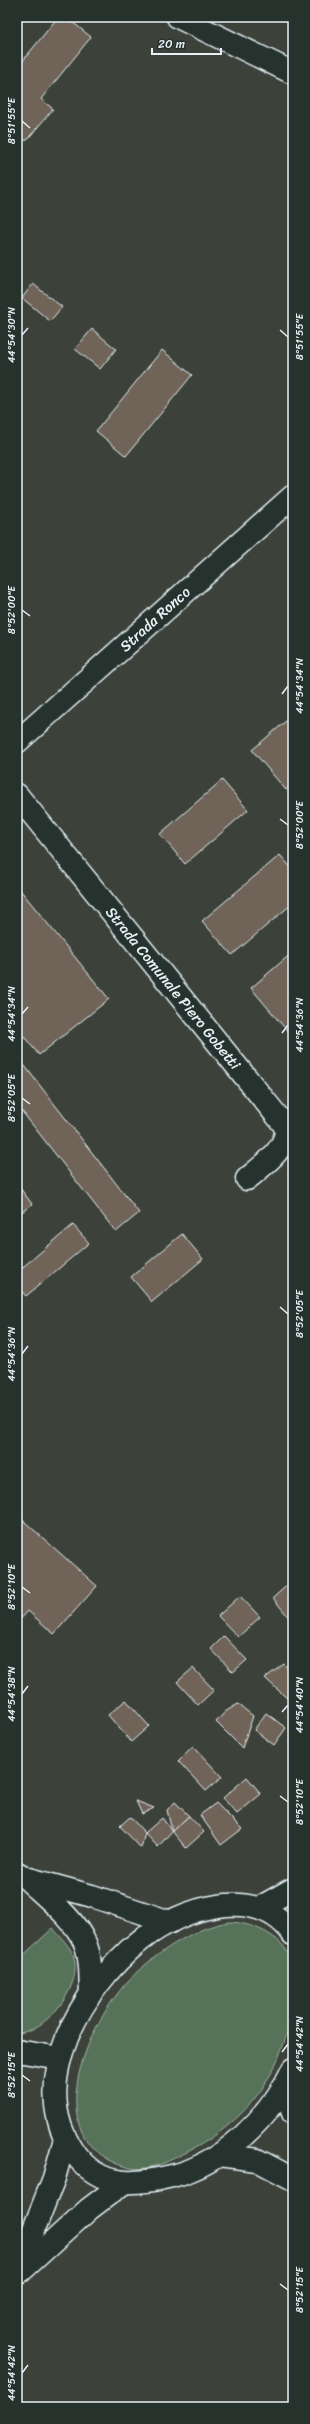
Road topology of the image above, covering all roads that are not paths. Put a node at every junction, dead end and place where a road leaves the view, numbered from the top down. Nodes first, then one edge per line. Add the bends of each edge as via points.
1 (178, 17) edge
2 (293, 73) edge
3 (293, 496) edge
4 (17, 742) edge
5 (17, 795) edge
6 (247, 1179) dead end
7 (22, 1876) edge
8 (293, 1889) edge
9 (259, 1908) junction
10 (170, 1922) junction
11 (293, 1934) edge
12 (91, 1995) junction
13 (17, 2051) edge
14 (60, 2058) junction
15 (289, 2077) edge
16 (293, 2113) edge
17 (65, 2139) junction
18 (219, 2155) junction
19 (293, 2179) edge
20 (122, 2184) junction
21 (17, 2273) edge

1 - 2 main road
3 - 4 main road, Strada Ronco
5 - 6 main road, Strada Comunale Piero Gobetti via 286,1128 287,1136 283,1145
7 - 10 main road
7 - 12 main road via 62,1912 85,1943 89,1960
8 - 9 main road
9 - 10 main road via 233,1904 206,1908
9 - 11 main road via 273,1916
10 - 12 main road via 141,1940 116,1964
12 - 14 main road via 72,2028
13 - 14 main road
14 - 17 main road via 55,2087 56,2115
15 - 16 main road
15 - 18 main road via 257,2121
17 - 20 main road via 80,2160 99,2175
17 - 21 main road via 54,2178
18 - 19 main road via 257,2160
18 - 20 main road via 179,2174 146,2182
20 - 21 main road via 89,2209

